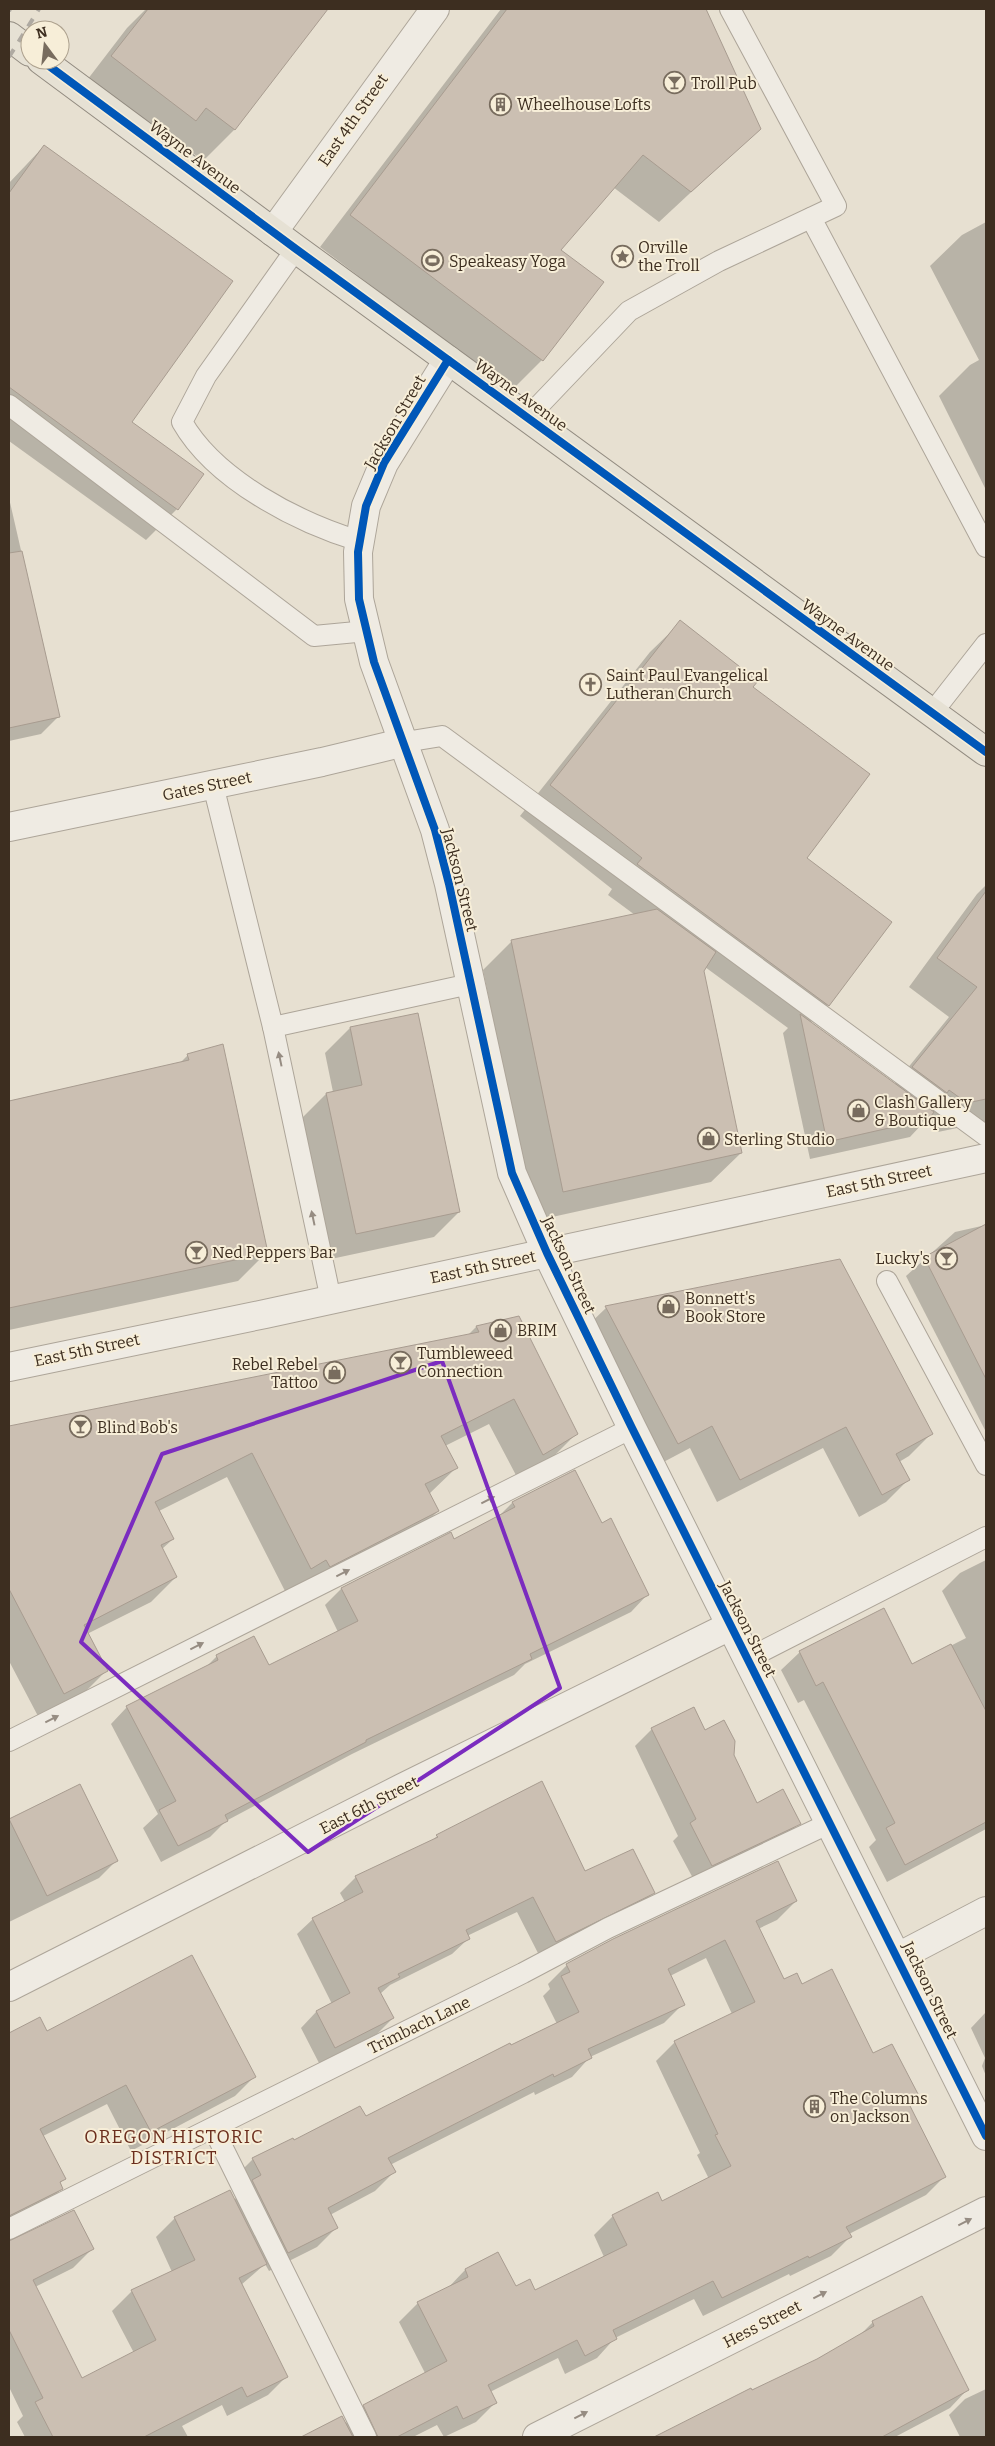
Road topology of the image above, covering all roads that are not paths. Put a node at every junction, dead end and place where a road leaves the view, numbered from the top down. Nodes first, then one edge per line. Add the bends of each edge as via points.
1 (435, 9) edge
2 (730, 9) edge
3 (9, 36) edge
4 (20, 44) edge
5 (55, 70) edge
6 (810, 218) junction
7 (274, 232) junction
8 (296, 249) junction
9 (448, 360) junction
10 (9, 405) edge
11 (528, 416) junction
12 (360, 541) junction
13 (986, 547) edge
14 (367, 630) junction
15 (986, 644) edge
16 (932, 713) junction
17 (405, 742) junction
18 (986, 752) edge
19 (213, 785) junction
20 (9, 827) edge
21 (470, 984) junction
22 (273, 1027) junction
23 (986, 1136) edge
24 (986, 1158) edge
25 (547, 1253) junction
26 (887, 1281) dead end
27 (331, 1300) junction
28 (9, 1366) edge
29 (632, 1428) junction
30 (986, 1466) edge
31 (986, 1537) edge
32 (730, 1626) junction
33 (747, 1659) junction
34 (9, 1741) edge
35 (830, 1823) junction
36 (986, 1911) edge
37 (898, 1957) junction
38 (9, 1988) edge
39 (212, 2128) junction
40 (986, 2136) edge
41 (986, 2211) edge
42 (9, 2229) edge
43 (366, 2437) edge
44 (537, 2437) edge

1 - 7 street, East 4th Street
2 - 6 lane via 836,206
3 - 4 main road
5 - 7 main road, Wayne Avenue
6 - 11 lane via 719,261 629,311
6 - 13 lane
7 - 8 main road, Wayne Avenue
8 - 9 main road, Wayne Avenue
8 - 12 lane via 206,376 182,422 191,438 234,480 331,533
9 - 11 main road, Wayne Avenue
9 - 12 street, Jackson Street via 384,463 366,506
10 - 14 lane via 314,636
11 - 16 main road, Wayne Avenue
12 - 14 street, Jackson Street via 359,598
14 - 17 street, Jackson Street via 374,662
15 - 16 lane
16 - 18 main road, Wayne Avenue
17 - 19 street, Gates Street
17 - 21 street, Jackson Street via 437,839
17 - 23 lane via 442,736
19 - 20 street, Gates Street
19 - 22 lane
21 - 22 lane
21 - 25 street, Jackson Street via 512,1173
27 -> 22 lane
24 - 25 street, East 5th Street
25 - 27 street, East 5th Street
25 - 29 street, Jackson Street
26 - 30 lane
27 - 28 street, East 5th Street
29 - 32 street, Jackson Street
34 -> 29 lane
31 - 33 lane
32 - 33 street, Jackson Street
32 - 38 street, East 6th Street
33 - 35 street, Jackson Street
35 - 37 street, Jackson Street
35 - 39 lane, Trimbach Lane via 608,1928
36 - 37 street
37 - 40 street, Jackson Street
39 - 42 lane, Trimbach Lane
39 - 43 lane
44 -> 41 street, Hess Street

